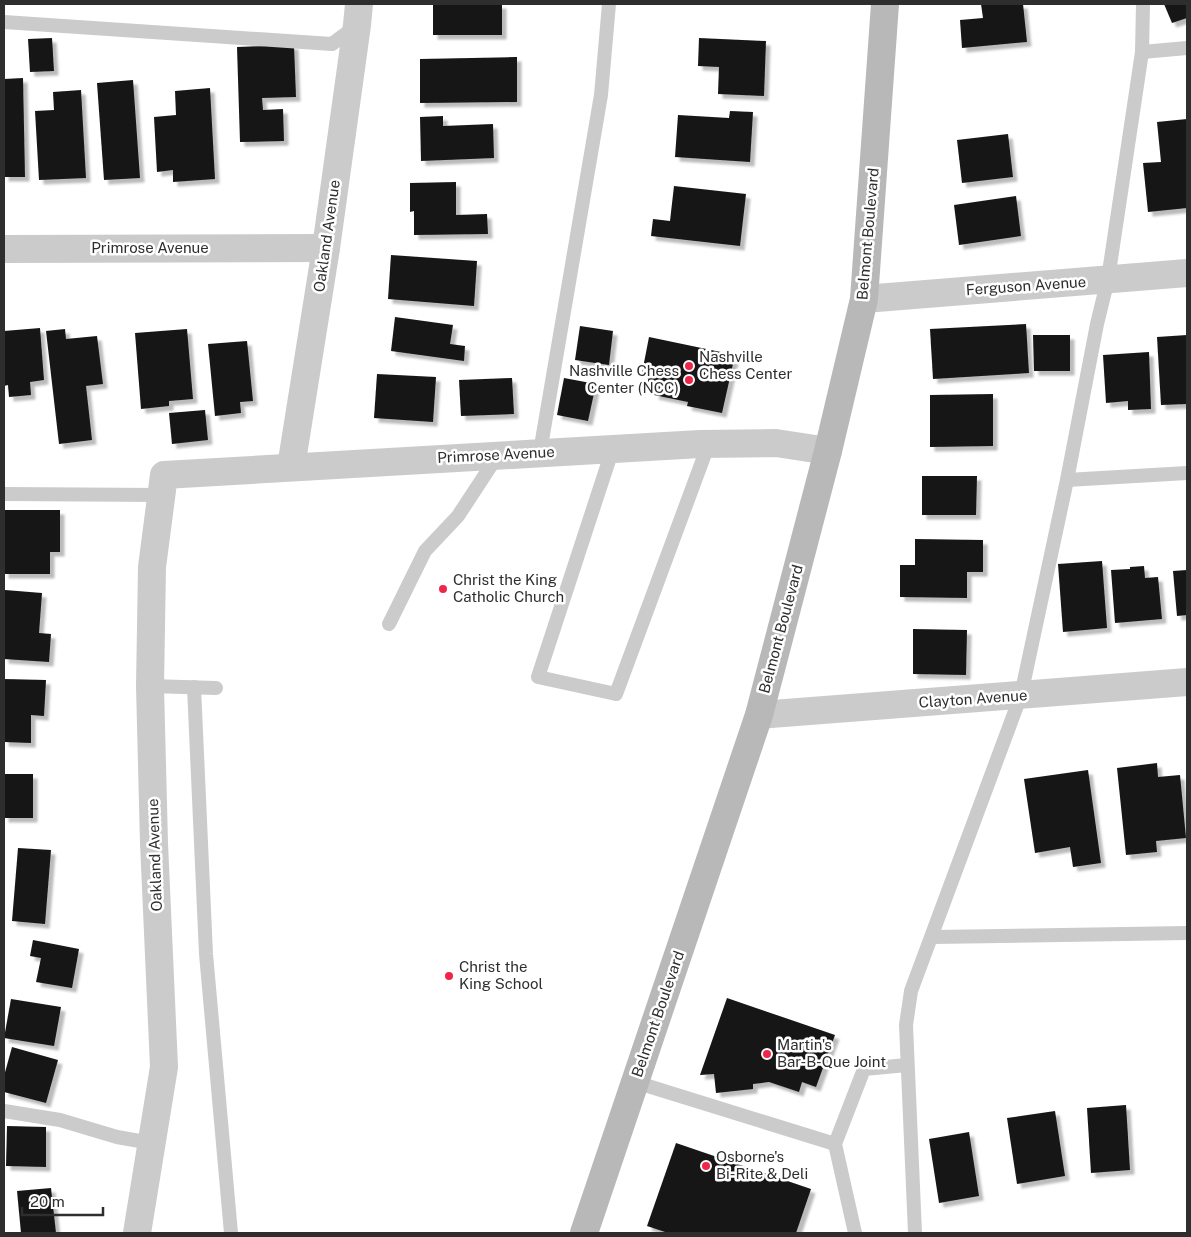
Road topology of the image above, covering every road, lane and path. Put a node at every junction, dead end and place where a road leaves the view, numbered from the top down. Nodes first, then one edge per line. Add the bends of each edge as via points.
1 (609, 4) edge
2 (885, 4) edge
3 (1143, 4) edge
4 (358, 14) edge
5 (4, 22) edge
6 (1187, 48) edge
7 (1142, 52) junction
8 (326, 248) junction
9 (4, 249) edge
10 (1187, 274) edge
11 (1108, 279) junction
12 (864, 298) junction
13 (709, 443) junction
14 (613, 448) junction
15 (828, 451) junction
16 (540, 452) junction
17 (498, 455) junction
18 (291, 467) junction
19 (1187, 473) edge
20 (1067, 480) junction
21 (162, 485) junction
22 (4, 494) edge
23 (389, 624) dead end
24 (1187, 682) edge
25 (150, 686) junction
26 (194, 687) junction
27 (216, 688) dead end
28 (1021, 695) junction
29 (759, 715) junction
30 (1187, 933) edge
31 (932, 937) junction
32 (907, 1065) junction
33 (635, 1082) junction
34 (4, 1111) edge
35 (152, 1143) junction
36 (835, 1144) junction
37 (137, 1233) edge
38 (231, 1233) edge
39 (584, 1233) edge
40 (855, 1233) edge
41 (915, 1233) edge

1 - 16 lane via 601,95
2 - 12 street, Belmont Boulevard
3 - 7 lane
4 - 5 lane via 332,44
4 - 8 street, Oakland Avenue
6 - 7 lane
7 - 11 lane
8 - 9 street, Primrose Avenue
8 - 18 street, Oakland Avenue
10 - 11 street, Ferguson Avenue
11 - 12 street, Ferguson Avenue
11 - 20 lane
12 - 15 street, Belmont Boulevard
13 - 14 street, Primrose Avenue
13 - 14 lane via 616,694 538,677
13 - 15 street, Primrose Avenue via 776,442
14 - 16 street, Primrose Avenue
15 - 29 street, Belmont Boulevard
16 - 17 street, Primrose Avenue
17 - 18 street, Primrose Avenue
17 - 23 lane via 458,516 425,551
18 - 21 street, Primrose Avenue
19 - 20 lane
20 - 28 lane
21 - 22 lane
21 - 25 street, Oakland Avenue via 152,567
24 - 28 street, Clayton Avenue
25 - 26 lane
25 - 35 street, Oakland Avenue via 164,1067
26 - 27 lane
26 - 38 lane via 206,954
28 - 29 street, Clayton Avenue
28 - 31 lane
29 - 33 street, Belmont Boulevard
30 - 31 lane
31 - 32 lane via 911,991 906,1025
32 - 36 lane via 864,1069
32 - 41 lane
33 - 36 lane
33 - 39 street, Belmont Boulevard
34 - 35 lane via 60,1120 117,1138
35 - 37 street, Oakland Avenue
36 - 40 lane

